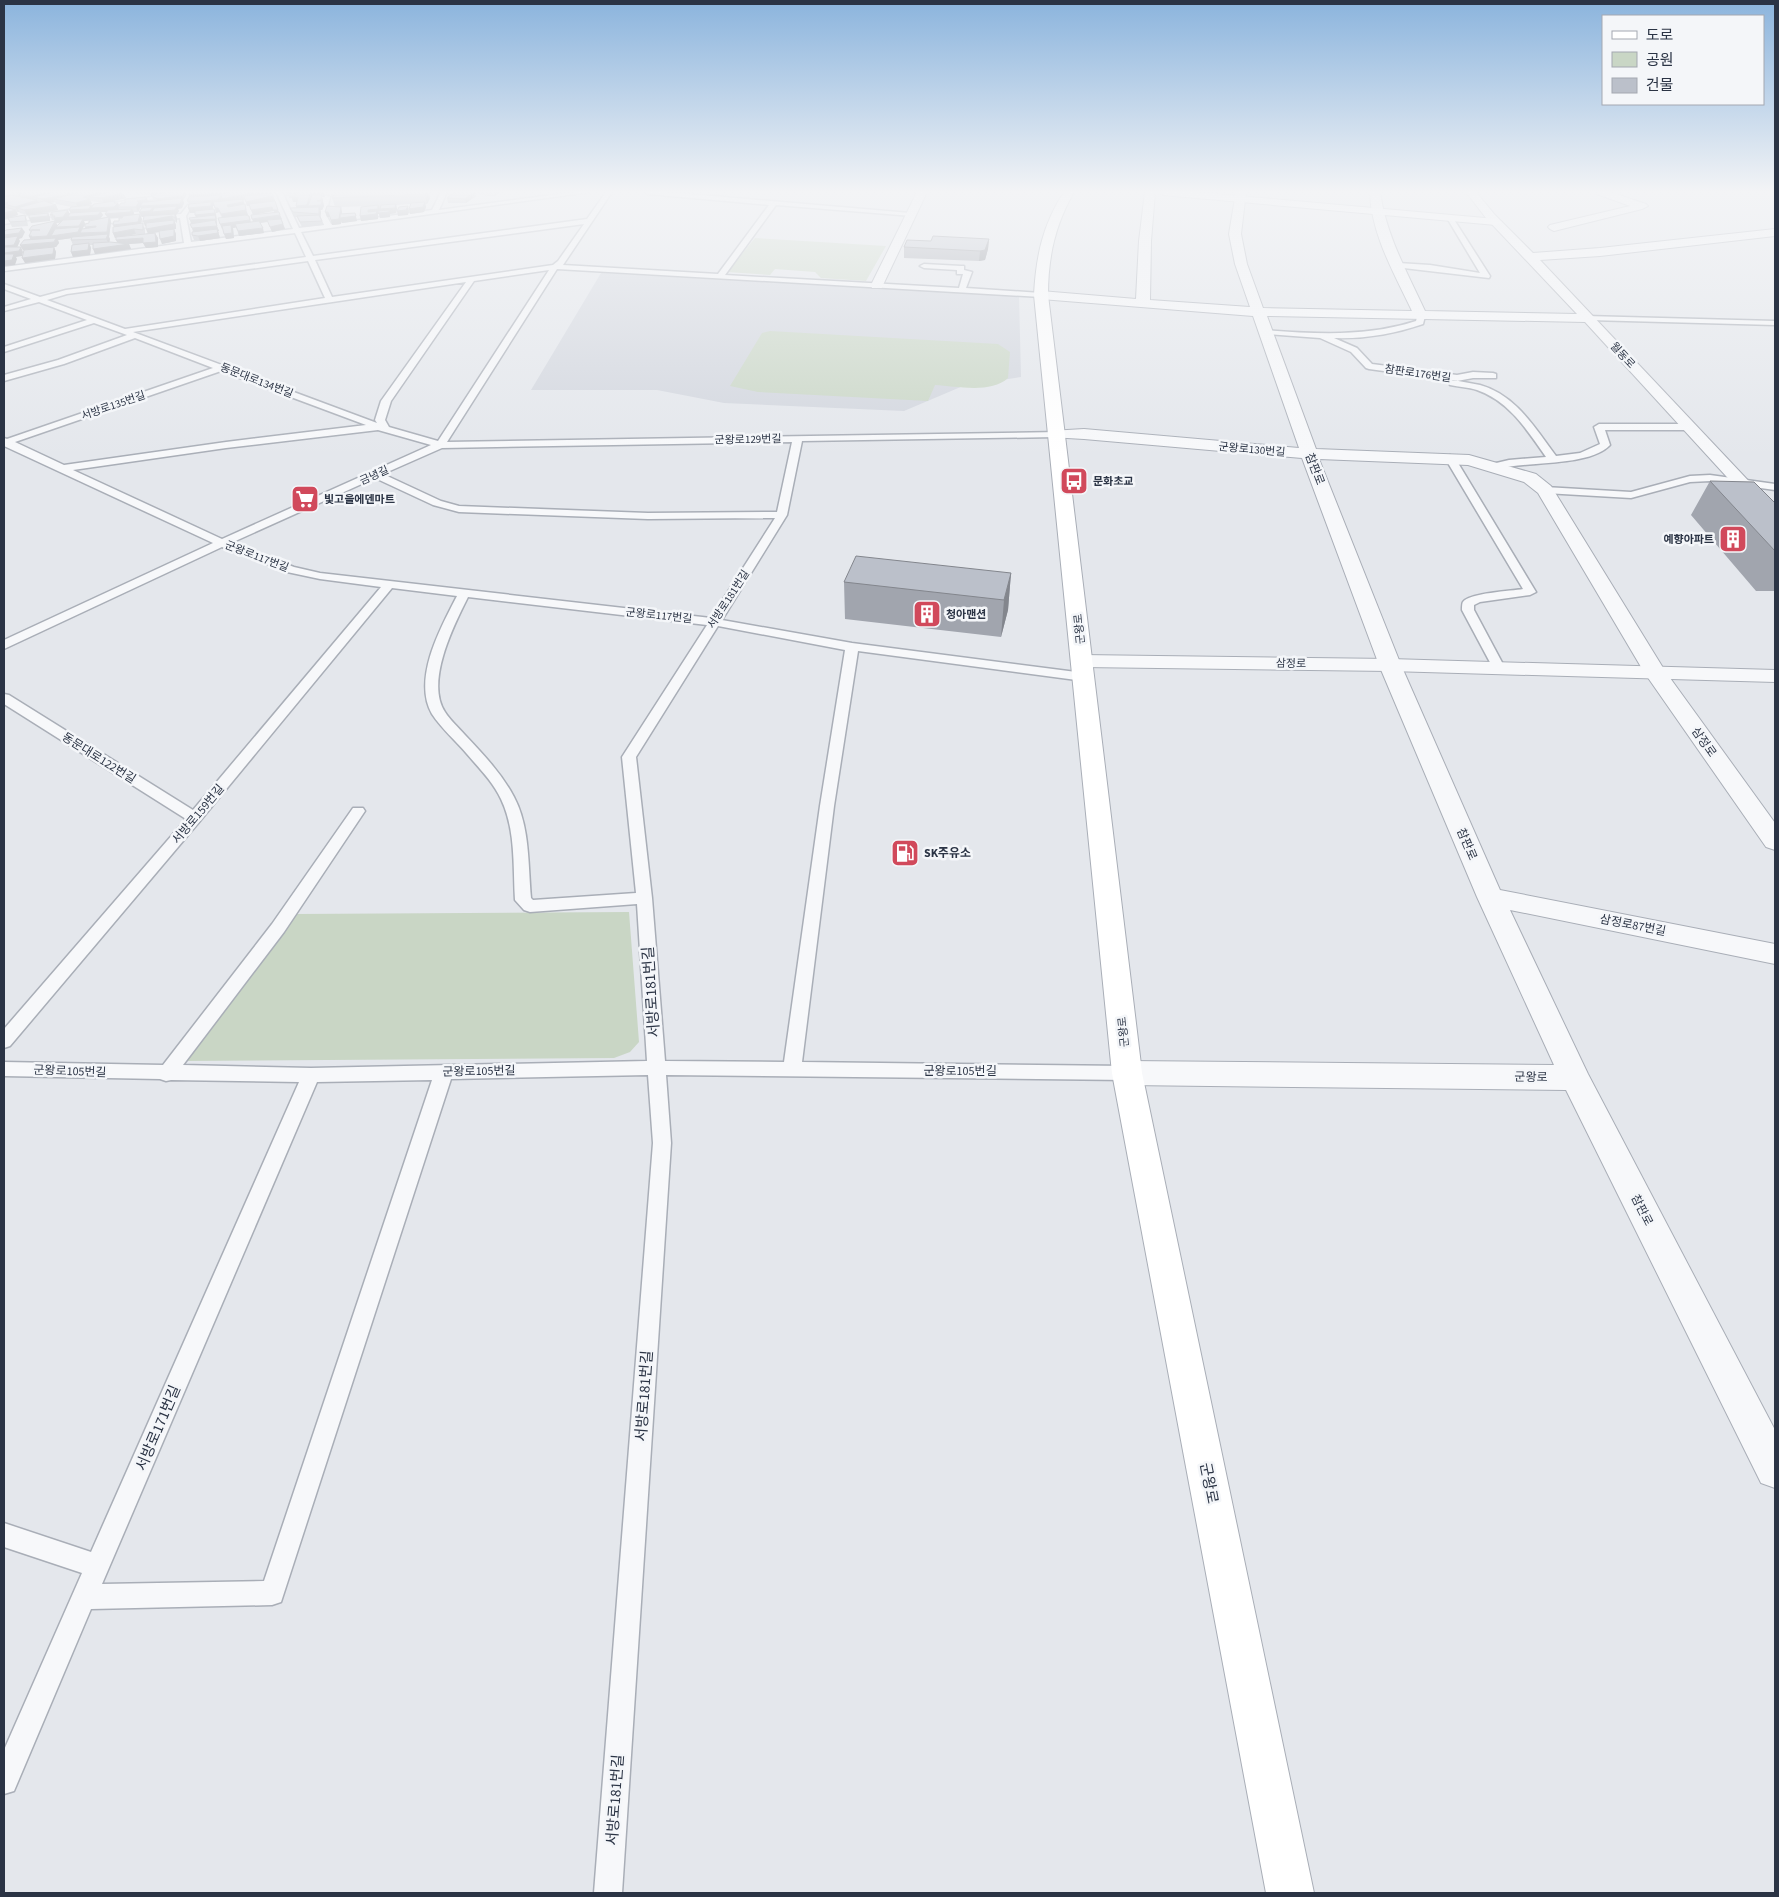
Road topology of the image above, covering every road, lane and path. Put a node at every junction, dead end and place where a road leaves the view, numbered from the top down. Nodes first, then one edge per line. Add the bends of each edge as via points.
1 (149, 281) edge
2 (321, 281) edge
3 (461, 281) edge
4 (471, 281) edge
5 (546, 281) edge
6 (799, 281) edge
7 (879, 281) edge
8 (965, 281) edge
9 (1043, 281) edge
10 (1144, 281) edge
11 (1247, 281) edge
12 (1405, 281) edge
13 (1552, 281) edge
14 (877, 285) junction
15 (4, 286) edge
16 (962, 290) junction
17 (1042, 295) junction
18 (39, 299) junction
19 (329, 299) junction
20 (1143, 302) junction
21 (4, 309) edge
22 (1257, 312) junction
23 (1421, 316) junction
24 (1589, 318) junction
25 (94, 320) junction
26 (1775, 323) edge
27 (125, 332) junction
28 (1265, 332) junction
29 (134, 335) junction
30 (1322, 337) junction
31 (4, 350) edge
32 (222, 367) junction
33 (1441, 376) junction
34 (1493, 376) dead end
35 (6, 378) edge
36 (1690, 426) junction
37 (383, 428) junction
38 (1056, 434) junction
39 (798, 438) junction
40 (4, 442) edge
41 (440, 445) junction
42 (1309, 454) junction
43 (1450, 458) junction
44 (1552, 458) junction
45 (1496, 466) junction
46 (64, 468) junction
47 (375, 474) junction
48 (1741, 481) junction
49 (1775, 487) edge
50 (1545, 490) junction
51 (782, 515) junction
52 (1775, 519) edge
53 (222, 543) junction
54 (390, 584) junction
55 (464, 593) junction
56 (713, 622) junction
57 (4, 645) edge
58 (852, 647) junction
59 (1390, 665) junction
60 (1499, 668) junction
61 (1083, 669) junction
62 (1655, 672) junction
63 (1775, 676) edge
64 (4, 698) edge
65 (358, 811) dead end
66 (195, 818) junction
67 (1775, 842) edge
68 (1490, 897) junction
69 (644, 898) junction
70 (1775, 954) edge
71 (4, 1041) edge
72 (657, 1068) junction
73 (4, 1069) edge
74 (792, 1070) junction
75 (444, 1072) junction
76 (1127, 1073) junction
77 (166, 1074) junction
78 (311, 1075) junction
79 (1575, 1078) junction
80 (1775, 1469) edge
81 (4, 1535) edge
82 (98, 1566) junction
83 (85, 1597) junction
84 (4, 1781) edge
85 (608, 1893) edge
86 (1290, 1893) edge

1 - 18 lane
2 - 19 lane
3 - 19 lane
4 - 37 lane via 383,406 380,420
5 - 41 lane
6 - 14 lane
7 - 14 street
8 - 16 lane
9 - 17 main road, 군왕로
10 - 20 street
11 - 22 street, 참판로
12 - 23 street
13 - 24 street, 월동로
14 - 16 lane
15 - 18 lane, 동문대로134번길
16 - 17 lane
17 - 20 street
17 - 38 main road, 군왕로
18 - 21 lane
18 - 25 lane, 동문대로134번길
19 - 27 lane via 145,326
20 - 22 street
22 - 23 street
22 - 28 street, 참판로
23 - 24 street
23 - 30 lane, 참판로176번길 via 1420,322 1407,327 1364,335
24 - 26 lane
24 - 36 street, 월동로
25 - 27 lane, 동문대로134번길
25 - 31 lane
27 - 29 lane, 동문대로134번길
28 - 30 lane, 참판로176번길
28 - 42 street, 참판로
29 - 32 lane, 동문대로134번길
29 - 35 lane
30 - 33 lane, 참판로176번길 via 1354,350 1369,366
32 - 37 lane, 동문대로134번길
32 - 40 lane, 서방로135번길
33 - 34 lane, 참판로176번길
33 - 44 lane via 1450,382 1480,387 1502,397 1521,416
36 - 44 lane via 1599,426 1604,439 1604,446 1599,450 1592,454
36 - 48 street, 월동로
37 - 41 lane, 동문대로134번길
37 - 46 lane, 동문대로134번길 via 226,445
38 - 39 lane, 군왕로129번길
38 - 42 street, 군왕로130번길
38 - 61 main road, 군왕로
39 - 41 lane, 군왕로129번길
39 - 51 lane, 서방로181번길
40 - 46 lane, 군왕로117번길
41 - 47 lane, 금녕길
42 - 43 street, 군왕로130번길
42 - 59 street, 참판로
43 - 45 street, 군왕로130번길
43 - 60 lane via 1530,592 1468,603 1468,610
44 - 45 lane via 1520,460
45 - 50 street, 군왕로130번길 via 1530,478
46 - 53 lane, 군왕로117번길
47 - 51 lane via 437,503 459,509 648,516
47 - 53 lane, 금녕길
48 - 49 lane
48 - 50 lane via 1690,479 1631,495
48 - 52 street, 월동로
50 - 62 street, 삼정로
51 - 56 lane, 서방로181번길
53 - 54 lane, 군왕로117번길 via 291,570
53 - 57 lane, 금녕길
54 - 55 lane, 군왕로117번길
54 - 66 lane, 서방로159번길
55 - 56 lane, 군왕로117번길
55 - 69 lane via 437,656 432,683 433,700 439,714 500,786 512,806 523,900 530,906
56 - 58 lane, 군왕로117번길
56 - 69 lane, 서방로181번길 via 629,757
58 - 61 lane, 군왕로117번길
58 - 74 lane
59 - 60 street, 삼정로
59 - 61 street, 삼정로
59 - 68 street, 참판로
60 - 62 street, 삼정로
61 - 76 main road, 군왕로
62 - 63 street, 삼정로
62 - 67 street, 삼정로
64 - 66 lane, 동문대로122번길
65 - 77 lane via 278,928
66 - 71 lane, 서방로159번길
68 - 70 street, 삼정로87번길
68 - 79 street, 참판로
69 - 72 lane, 서방로181번길
72 - 74 lane, 군왕로105번길
72 - 75 lane, 군왕로105번길
72 - 85 lane, 서방로181번길 via 662,1143
73 - 77 lane, 군왕로105번길
74 - 76 lane, 군왕로105번길
75 - 78 lane, 군왕로105번길
75 - 83 lane via 272,1593
76 - 79 street, 군왕로
76 - 86 main road, 군왕로
77 - 78 lane, 군왕로105번길
78 - 82 lane, 서방로171번길
79 - 80 street, 참판로
81 - 82 lane
82 - 83 lane, 서방로171번길
83 - 84 lane, 서방로171번길

